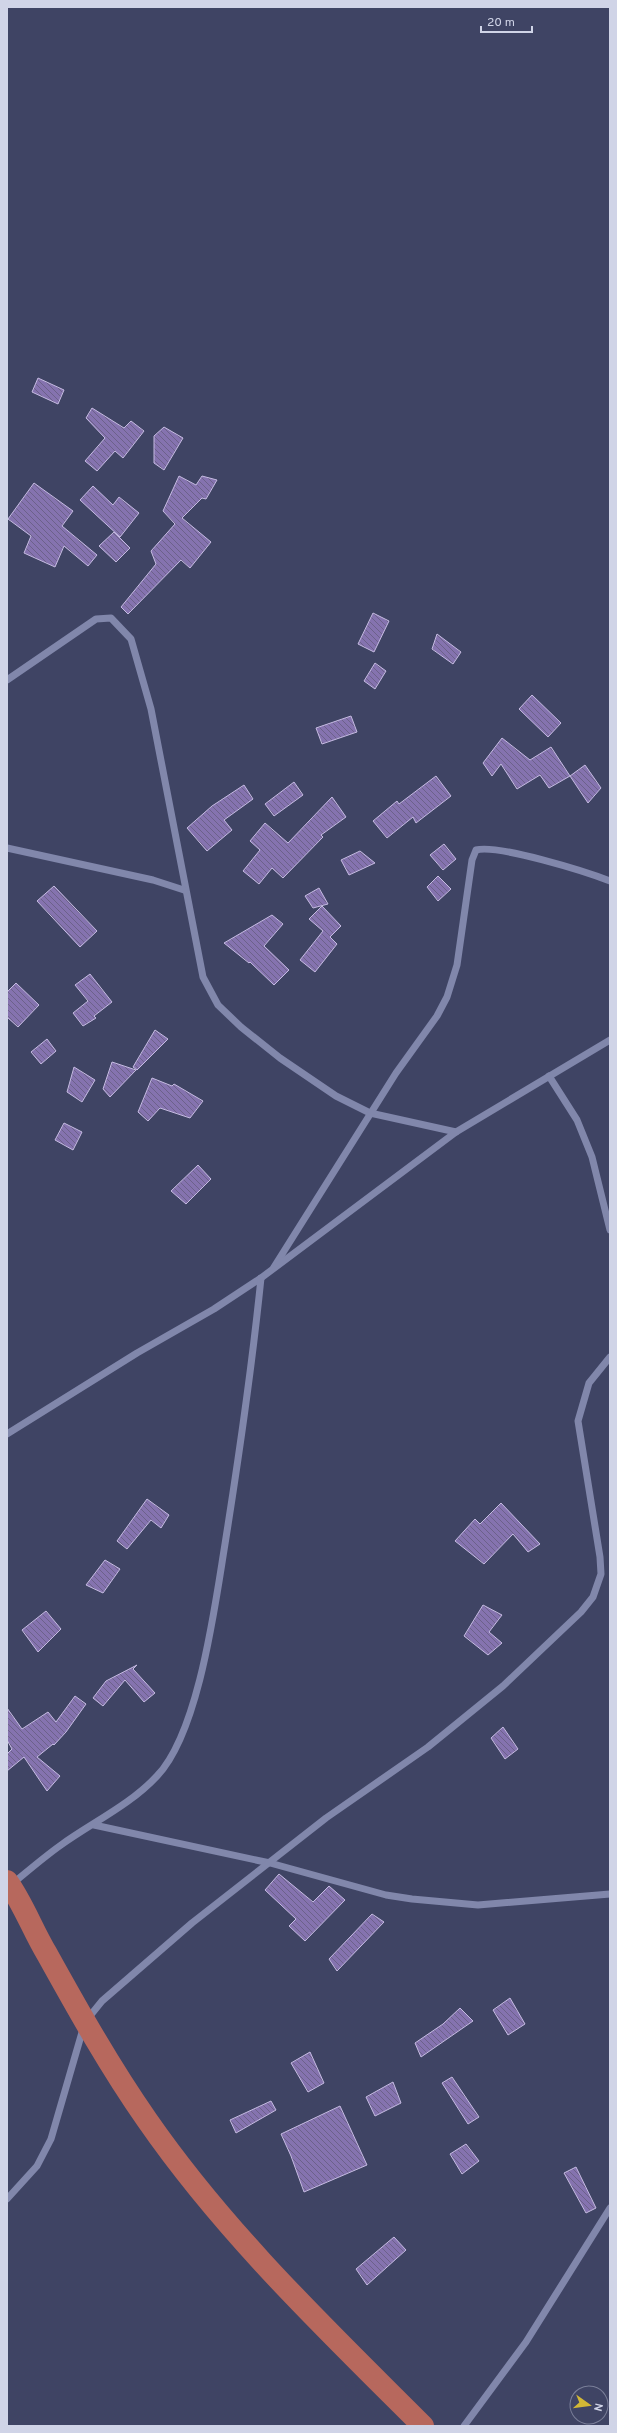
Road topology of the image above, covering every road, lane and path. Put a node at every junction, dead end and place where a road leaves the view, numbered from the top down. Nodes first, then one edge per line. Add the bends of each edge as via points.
1 (7, 680) edge
2 (7, 848) edge
3 (610, 881) edge
4 (184, 890) junction
5 (610, 1040) edge
6 (549, 1076) junction
7 (370, 1113) junction
8 (456, 1132) junction
9 (610, 1230) edge
10 (272, 1269) junction
11 (261, 1278) junction
12 (610, 1357) edge
13 (7, 1434) edge
14 (94, 1824) junction
15 (270, 1863) junction
16 (8, 1883) edge
17 (610, 1894) edge
18 (85, 2022) junction
19 (7, 2199) edge
20 (610, 2208) edge
21 (423, 2426) edge
22 (464, 2426) edge

1 - 4 street via 96,619 111,618 121,627 131,639 151,708
2 - 4 street via 153,880
3 - 7 street via 544,861 490,849 476,850 472,860 457,965 447,997 437,1016
4 - 7 street via 203,977 218,1005 280,1058 336,1096
5 - 6 street
6 - 8 street
6 - 9 street via 577,1120 592,1158
7 - 8 street
7 - 10 street
8 - 10 street
10 - 11 street
11 - 13 street
11 - 14 street via 239,1458 210,1628 190,1712 176,1749 157,1776
12 - 15 street via 589,1383 578,1421 600,1558 601,1574 593,1597 582,1612 503,1686 428,1747 326,1818
14 - 15 street
14 - 16 street via 61,1844
15 - 17 street via 386,1895 437,1902 478,1905
15 - 18 street via 192,1923 114,1989
16 - 18 main road
18 - 19 street via 51,2139 37,2166
18 - 21 main road via 147,2120 194,2184 242,2241 304,2307
20 - 22 street via 526,2342

